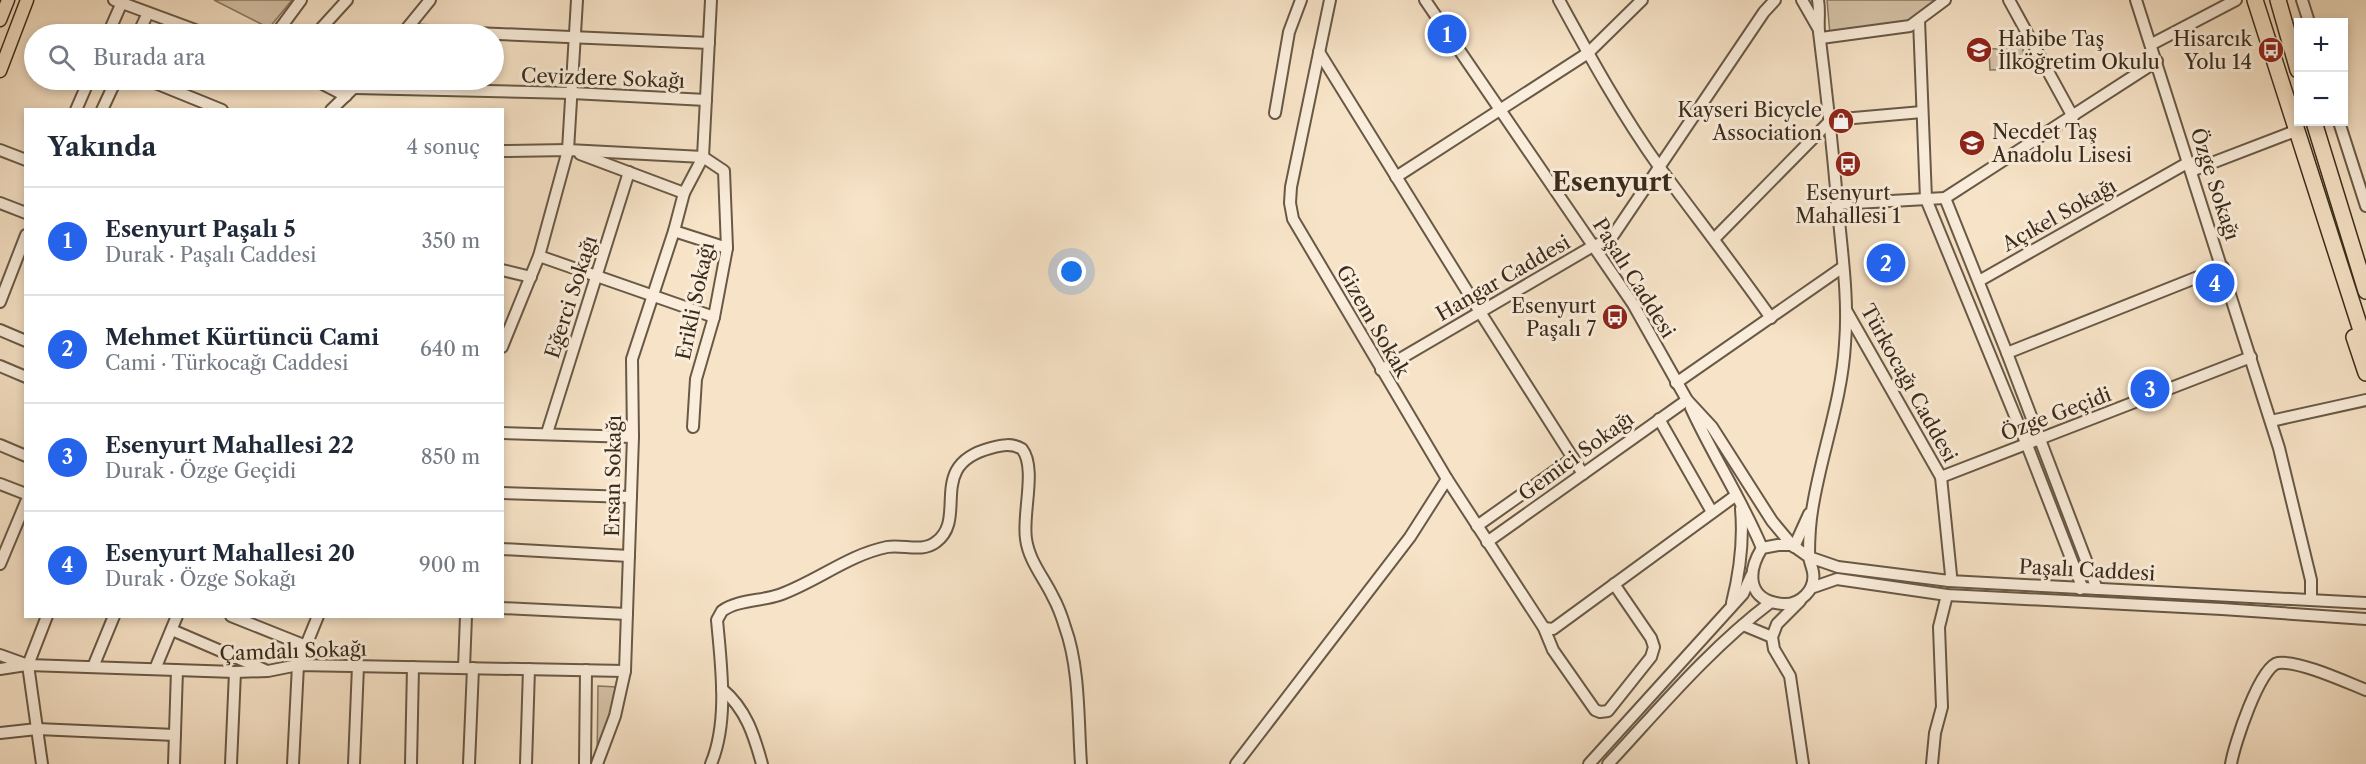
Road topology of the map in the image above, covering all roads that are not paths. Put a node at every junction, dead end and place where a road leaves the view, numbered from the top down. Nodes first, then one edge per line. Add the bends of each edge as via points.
1 (8, 0) edge
2 (27, 0) edge
3 (301, 0) edge
4 (347, 0) edge
5 (430, 0) edge
6 (577, 0) edge
7 (711, 0) edge
8 (1300, 0) edge
9 (1330, 0) edge
10 (1425, 0) edge
11 (1559, 0) edge
12 (1642, 0) edge
13 (1775, 0) edge
14 (1802, 0) edge
15 (1818, 0) edge
16 (1945, 0) edge
17 (2009, 0) edge
18 (2136, 0) edge
19 (2236, 0) edge
20 (2255, 0) edge
21 (2278, 0) edge
22 (2302, 0) edge
23 (119, 1) edge
24 (148, 13) junction
25 (2307, 18) edge
26 (0, 20) edge
27 (1919, 20) junction
28 (111, 24) edge
29 (143, 24) edge
30 (178, 24) edge
31 (283, 24) edge
32 (325, 24) edge
33 (410, 24) edge
34 (504, 34) edge
35 (1820, 34) junction
36 (575, 36) junction
37 (709, 43) junction
38 (2152, 44) junction
39 (1319, 52) junction
40 (1588, 53) junction
41 (2294, 56) edge
42 (2157, 61) junction
43 (0, 71) edge
44 (2278, 72) junction
45 (84, 90) edge
46 (111, 90) edge
47 (173, 90) edge
48 (334, 90) edge
49 (352, 90) edge
50 (501, 90) edge
51 (572, 93) junction
52 (346, 96) junction
53 (706, 100) junction
54 (77, 108) edge
55 (103, 108) edge
56 (217, 108) edge
57 (333, 108) edge
58 (1501, 111) junction
59 (1922, 112) junction
60 (1275, 113) dead end
61 (2073, 117) junction
62 (1831, 120) junction
63 (2315, 126) edge
64 (2340, 126) edge
65 (2290, 132) junction
66 (0, 150) edge
67 (568, 150) junction
68 (504, 151) edge
69 (703, 157) junction
70 (24, 159) edge
71 (1659, 166) junction
72 (2190, 167) junction
73 (2360, 170) edge
74 (629, 172) junction
75 (1396, 177) junction
76 (684, 193) junction
77 (1945, 198) junction
78 (1926, 199) junction
79 (0, 203) edge
80 (1838, 204) junction
81 (2366, 206) edge
82 (24, 212) edge
83 (674, 231) junction
84 (1715, 238) junction
85 (24, 240) edge
86 (1593, 246) junction
87 (727, 248) junction
88 (539, 256) junction
89 (1843, 267) junction
90 (2223, 267) junction
91 (504, 270) edge
92 (596, 276) junction
93 (531, 277) junction
94 (1979, 281) junction
95 (2364, 285) edge
96 (653, 296) junction
97 (0, 302) edge
98 (1846, 309) junction
99 (1480, 312) junction
100 (714, 317) junction
101 (1771, 318) junction
102 (0, 330) edge
103 (24, 340) edge
104 (504, 342) edge
105 (2366, 346) edge
106 (2007, 353) junction
107 (2251, 357) junction
108 (0, 367) edge
109 (1381, 370) junction
110 (2366, 374) edge
111 (24, 376) edge
112 (1676, 383) junction
113 (1687, 400) junction
114 (2366, 400) edge
115 (1659, 419) junction
116 (2271, 421) junction
117 (693, 427) dead end
118 (504, 433) edge
119 (546, 433) junction
120 (633, 437) junction
121 (2041, 440) junction
122 (2027, 445) junction
123 (0, 446) edge
124 (24, 455) edge
125 (1573, 458) junction
126 (1583, 474) junction
127 (1941, 477) junction
128 (1447, 479) junction
129 (0, 484) edge
130 (24, 493) edge
131 (504, 494) edge
132 (631, 497) junction
133 (1738, 501) junction
134 (1813, 506) junction
135 (24, 507) edge
136 (1712, 512) junction
137 (1477, 525) junction
138 (1487, 542) junction
139 (1793, 546) junction
140 (1762, 548) junction
141 (504, 549) edge
142 (629, 556) junction
143 (1809, 557) junction
144 (0, 564) edge
145 (1751, 576) junction
146 (1950, 578) junction
147 (1614, 584) junction
148 (1811, 588) junction
149 (2080, 589) junction
150 (2097, 589) junction
151 (1947, 595) junction
152 (1801, 600) junction
153 (2311, 600) junction
154 (1771, 602) junction
155 (2366, 603) edge
156 (1732, 607) junction
157 (504, 608) edge
158 (627, 614) junction
159 (46, 618) edge
160 (113, 618) edge
161 (176, 618) edge
162 (236, 618) edge
163 (317, 618) edge
164 (466, 618) edge
165 (2366, 619) edge
166 (1743, 625) junction
167 (1544, 628) junction
168 (172, 630) junction
169 (1772, 637) junction
170 (306, 646) junction
171 (0, 656) edge
172 (28, 665) junction
173 (298, 665) junction
174 (358, 666) junction
175 (93, 667) junction
176 (413, 667) junction
177 (468, 668) junction
178 (0, 669) edge
179 (155, 669) junction
180 (529, 669) junction
181 (177, 670) junction
182 (586, 670) junction
183 (268, 671) junction
184 (625, 671) junction
185 (235, 672) junction
186 (722, 689) junction
187 (2366, 690) edge
188 (37, 729) junction
189 (0, 733) edge
190 (175, 735) junction
191 (42, 764) edge
192 (174, 764) edge
193 (231, 764) edge
194 (293, 764) edge
195 (354, 764) edge
196 (411, 764) edge
197 (469, 764) edge
198 (526, 764) edge
199 (585, 764) edge
200 (597, 764) edge
201 (711, 764) edge
202 (762, 764) edge
203 (1081, 764) edge
204 (1236, 764) edge
205 (1589, 764) edge
206 (1608, 764) edge
207 (1803, 764) edge
208 (1932, 764) edge
209 (2230, 764) edge

1 - 26 main road
2 - 43 main road
3 - 31 street
4 - 32 street
5 - 33 street
6 - 36 street
7 - 37 street
8 - 60 street via 1289,32
9 - 39 street, Gizem Sokak
10 - 58 street, Paşalı Caddesi
11 - 40 street
12 - 40 street
13 - 71 street, Hangar Caddesi
14 - 35 street, Türkocağı Caddesi
15 - 35 street, Türkocağı Caddesi
16 - 27 street
17 - 61 street
18 - 38 street, Özge Sokağı
19 - 38 street
20 - 44 highway
21 - 41 highway
22 - 25 street
23 - 24 street
23 - 28 street
24 - 29 street
24 - 30 street
27 - 35 street via 1910,26
27 - 59 street
34 - 36 street
35 - 62 street, Türkocağı Caddesi
36 - 37 street
36 - 51 street
37 - 53 street
38 - 42 street, Özge Sokağı
39 - 75 street
39 - 109 street, Gizem Sokak via 1291,187 1293,219
40 - 58 street
40 - 71 street
42 - 61 street
42 - 72 street, Özge Sokağı
44 - 65 highway
44 - 105 highway
45 - 54 street
46 - 55 street
47 - 56 street
48 - 52 street
49 - 52 street
50 - 51 street, Cevizdere Sokağı
51 - 53 street, Cevizdere Sokağı
51 - 67 street
52 - 57 street
53 - 69 street
58 - 75 street
58 - 86 street, Paşalı Caddesi
59 - 62 street
59 - 78 street
61 - 77 street
62 - 80 street, Türkocağı Caddesi
62 - 84 street
63 - 95 highway
64 - 73 street
65 - 72 street, Açıkel Sokağı
65 - 110 highway
66 - 70 street
67 - 68 street
67 - 69 street
67 - 74 street
67 - 88 street
69 - 76 street, Ersan Sokağı
69 - 87 street, Erikli Sokağı via 724,171
71 - 84 street
71 - 86 street, Hangar Caddesi via 1610,240
72 - 90 street, Özge Sokağı
72 - 94 street, Açıkel Sokağı
73 - 81 street
74 - 76 street
74 - 92 street, Eğerci Sokağı
75 - 99 street
76 - 83 street, Ersan Sokağı
77 - 78 street
77 - 94 street
78 - 80 street
78 - 122 street
79 - 82 street
80 - 89 street, Türkocağı Caddesi
83 - 87 street
83 - 96 street, Ersan Sokağı
84 - 101 street
85 - 97 street
86 - 99 street, Hangar Caddesi
86 - 112 street, Paşalı Caddesi via 1634,304
87 - 100 street, Erikli Sokağı
88 - 92 street
88 - 93 street
89 - 98 street, Türkocağı Caddesi
89 - 101 street
90 - 106 street
90 - 107 street, Özge Sokağı
91 - 93 street
92 - 96 street
92 - 119 street, Eğerci Sokağı
93 - 104 street
94 - 106 street
96 - 100 street
96 - 120 street, Ersan Sokağı via 632,359
98 - 127 street, Türkocağı Caddesi
98 - 134 street via 1845,345 1831,431
99 - 109 street, Hangar Caddesi
99 - 125 street
100 - 117 street, Erikli Sokağı via 696,379
101 - 112 street
102 - 103 street
106 - 121 street
107 - 116 street, Özge Sokağı
107 - 121 street, Özge Geçidi
108 - 111 street
109 - 128 street, Gizem Sokak
112 - 113 street, Paşalı Caddesi
113 - 115 street, Gemici Sokağı
113 - 133 street
113 - 139 street, Paşalı Caddesi via 1712,427 1772,521
114 - 116 street
115 - 126 street, Gemici Sokağı
115 - 136 street
116 - 153 street, Özge Sokağı via 2311,580
118 - 119 street
119 - 120 street
120 - 132 street, Ersan Sokağı
121 - 122 street, Özge Geçidi
121 - 150 street
122 - 127 street, Özge Geçidi
122 - 149 street
123 - 124 street
125 - 126 street
125 - 137 street
126 - 138 street, Gemici Sokağı
127 - 146 street, Türkocağı Caddesi
128 - 137 street, Gizem Sokak
128 - 204 street via 1410,537
129 - 130 street
131 - 132 street
132 - 142 street, Ersan Sokağı
133 - 136 street
133 - 140 street
133 - 156 street via 1743,531 1741,569
134 - 139 street
134 - 143 street
135 - 144 street
136 - 147 street
137 - 138 street, Gizem Sokak
138 - 167 street, Gizem Sokak
139 - 140 street
139 - 143 street
140 - 145 street
141 - 142 street
142 - 158 street, Ersan Sokağı
143 - 146 street, Paşalı Caddesi via 1838,567
143 - 148 street via 1813,572
145 - 154 street via 1756,591
145 - 156 street
146 - 149 street, Paşalı Caddesi
147 - 167 street via 1553,629
147 - 167 street, Gizem Sokak via 1654,647 1651,657 1608,711 1595,710 1553,650
148 - 151 street, Paşalı Caddesi via 1837,579
148 - 152 street
149 - 150 street, Paşalı Caddesi
150 - 153 street, Paşalı Caddesi
151 - 165 street, Paşalı Caddesi
151 - 208 street via 1939,627 1942,707
152 - 154 street
152 - 169 street via 1777,624
153 - 155 street, Paşalı Caddesi
154 - 166 street
156 - 205 street
157 - 158 street
158 - 184 street, Ersan Sokağı
159 - 172 street
160 - 175 street
161 - 168 street
162 - 170 street
163 - 170 street
164 - 177 street
166 - 169 street
166 - 206 street
168 - 179 street
168 - 183 street
169 - 207 street via 1774,650 1790,676
170 - 173 street
171 - 172 street, Çamdalı Sokağı
172 - 175 street, Çamdalı Sokağı
172 - 178 street
172 - 188 street
173 - 174 street, Çamdalı Sokağı
173 - 183 street, Çamdalı Sokağı
173 - 194 street
174 - 176 street, Çamdalı Sokağı
174 - 195 street
175 - 179 street, Çamdalı Sokağı
176 - 177 street, Çamdalı Sokağı
176 - 196 street
177 - 180 street, Çamdalı Sokağı
177 - 197 street
179 - 181 street, Çamdalı Sokağı
180 - 182 street, Çamdalı Sokağı
180 - 198 street
181 - 185 street, Çamdalı Sokağı
181 - 190 street
182 - 184 street, Çamdalı Sokağı
182 - 199 street
183 - 185 street, Çamdalı Sokağı
184 - 200 street, Ersan Sokağı via 615,716
185 - 193 street
186 - 201 street
186 - 202 street via 744,712
186 - 203 street via 717,620 722,611 799,588 865,553 890,546 932,545 944,534 957,468 976,453 1010,445 1022,449 1029,462 1026,541 1034,566 1053,596 1073,655
187 - 209 street via 2294,664 2274,664 2265,673
188 - 189 street
188 - 190 street
188 - 191 street
190 - 192 street

